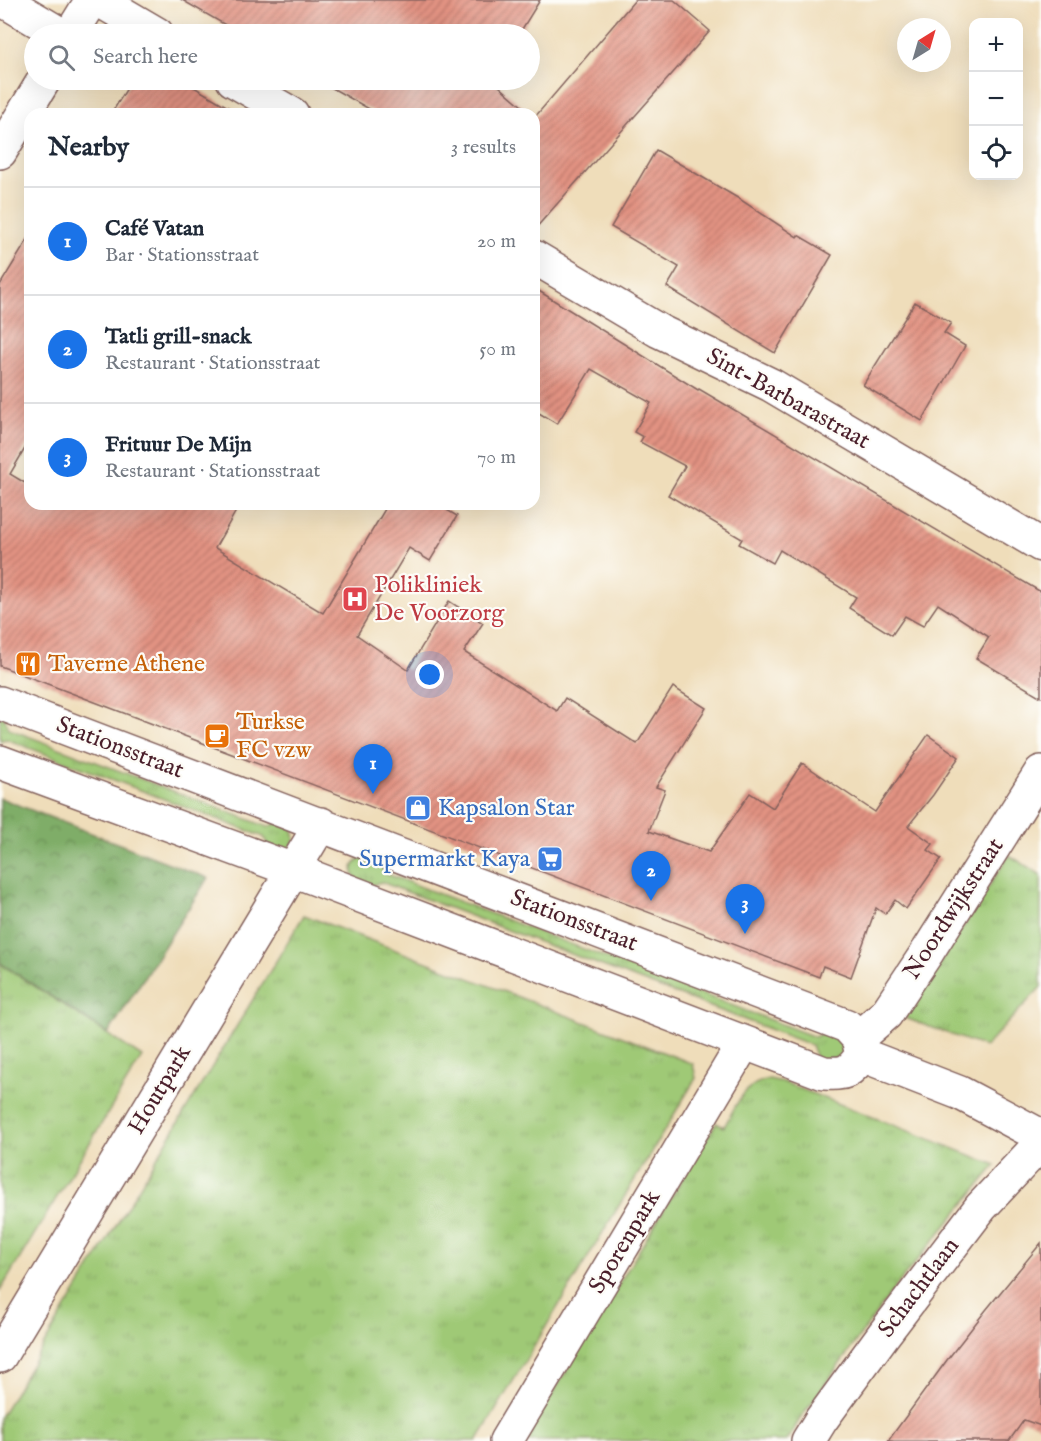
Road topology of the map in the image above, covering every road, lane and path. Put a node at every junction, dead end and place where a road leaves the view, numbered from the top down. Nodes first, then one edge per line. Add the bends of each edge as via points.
1 (3, 0) edge
2 (92, 0) edge
3 (99, 0) edge
4 (43, 24) edge
5 (77, 24) edge
6 (141, 24) edge
7 (38, 90) edge
8 (250, 90) edge
9 (27, 108) edge
10 (282, 108) edge
11 (24, 113) edge
12 (0, 152) edge
13 (540, 261) edge
14 (1041, 545) edge
15 (0, 703) edge
16 (0, 762) edge
17 (1041, 772) edge
18 (321, 824) junction
19 (293, 870) junction
20 (744, 1043) junction
21 (860, 1046) junction
22 (1041, 1136) edge
23 (1041, 1143) edge
24 (0, 1356) edge
25 (506, 1441) edge
26 (808, 1441) edge

1 - 4 street
2 - 5 street
3 - 6 street
7 - 9 street
8 - 10 street
11 - 12 street
13 - 14 street, Sint-Barbarastraat via 659,331 771,386
15 - 18 street, Stationsstraat
16 - 19 street
17 - 21 street, Noordwijkstraat via 934,942
18 - 19 street, Houtpark
18 - 21 street, Stationsstraat via 847,1026
19 - 20 street
19 - 24 street, Houtpark
20 - 21 street via 824,1073 840,1074 851,1070
20 - 25 street, Sporenpark
21 - 22 street, Stationsstraat
23 - 26 street, Schachtlaan via 981,1207

